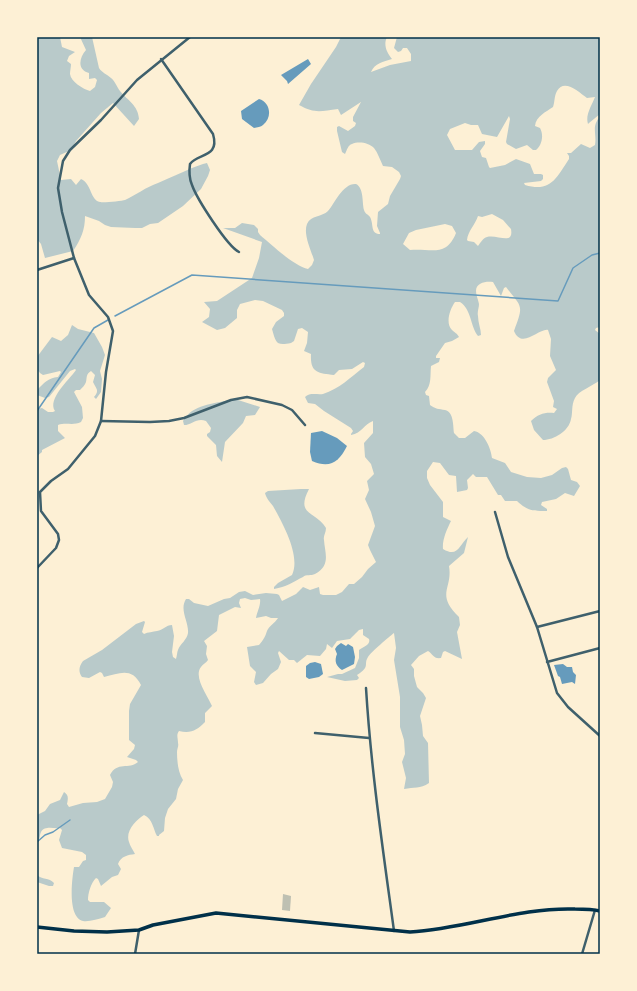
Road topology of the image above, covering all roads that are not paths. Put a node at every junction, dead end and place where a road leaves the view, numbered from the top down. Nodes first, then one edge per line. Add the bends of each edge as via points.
1 (190, 37) edge
2 (161, 60) junction
3 (239, 252) dead end
4 (74, 258) junction
5 (37, 270) edge
6 (101, 421) junction
7 (305, 425) dead end
8 (495, 512) dead end
9 (37, 568) edge
10 (600, 611) edge
11 (537, 627) junction
12 (600, 648) edge
13 (547, 662) junction
14 (366, 688) dead end
15 (315, 733) dead end
16 (600, 736) edge
17 (369, 738) junction
18 (595, 910) junction
19 (600, 910) edge
20 (37, 927) edge
21 (139, 930) junction
22 (394, 932) junction
23 (135, 954) edge
24 (582, 954) edge

1 - 2 street
2 - 3 street via 213,134 212,149 190,164 190,178 206,210 232,248
2 - 4 street via 124,94 70,150 63,161 58,188
4 - 5 street
4 - 6 street via 89,294 108,317 113,331
6 - 7 street via 169,421 231,400 247,398 282,405 292,410
6 - 9 street via 95,436 82,453 68,469 40,492 41,511 58,534 59,540 56,548
8 - 11 street via 508,557
10 - 11 street
11 - 13 street
12 - 13 street
13 - 16 street via 557,693 568,707
14 - 17 street
15 - 17 street
17 - 22 street via 376,808
18 - 19 main road
18 - 22 main road via 536,910 432,931
18 - 24 street
20 - 21 main road via 107,932
21 - 22 main road via 216,912
21 - 23 street

